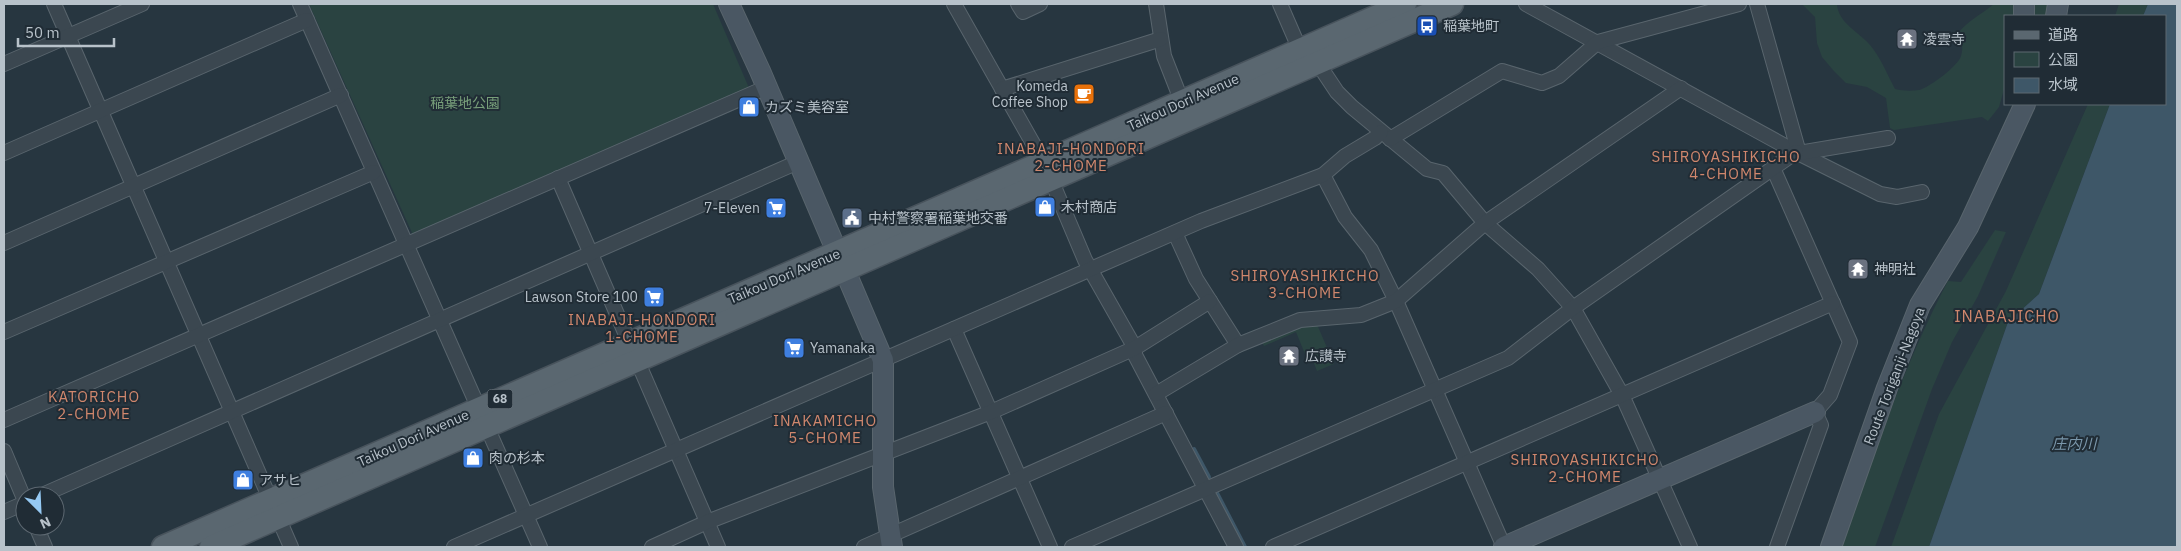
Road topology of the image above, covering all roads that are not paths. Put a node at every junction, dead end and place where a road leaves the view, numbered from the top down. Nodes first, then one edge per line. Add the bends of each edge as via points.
1 (54, 4) edge
2 (142, 4) edge
3 (300, 4) edge
4 (729, 4) edge
5 (957, 4) edge
6 (1018, 4) edge
7 (1040, 4) edge
8 (1156, 4) edge
9 (1280, 4) edge
10 (1405, 4) edge
11 (1452, 4) edge
12 (1526, 4) edge
13 (1739, 4) edge
14 (1757, 4) edge
15 (307, 20) junction
16 (68, 36) junction
17 (1161, 38) junction
18 (1598, 42) junction
19 (1309, 56) junction
20 (4, 64) edge
21 (765, 88) junction
22 (1002, 88) junction
23 (1681, 88) junction
24 (340, 96) junction
25 (1182, 102) junction
26 (2013, 105) edge
27 (2025, 105) edge
28 (101, 111) junction
29 (1386, 135) junction
30 (1888, 138) dead end
31 (4, 153) edge
32 (1798, 153) junction
33 (2001, 158) junction
34 (798, 162) junction
35 (1773, 168) junction
36 (1047, 171) junction
37 (374, 172) junction
38 (1323, 175) junction
39 (558, 178) junction
40 (134, 186) junction
41 (1922, 192) dead end
42 (1486, 223) junction
43 (1175, 233) junction
44 (4, 243) edge
45 (406, 244) junction
46 (591, 253) junction
47 (167, 261) junction
48 (840, 261) junction
49 (1091, 270) junction
50 (1210, 301) junction
51 (1396, 301) junction
52 (1833, 303) junction
53 (1573, 308) junction
54 (439, 320) junction
55 (954, 329) junction
56 (4, 332) edge
57 (199, 335) junction
58 (1238, 345) junction
59 (1135, 348) junction
60 (633, 351) junction
61 (883, 360) junction
62 (1434, 389) junction
63 (1156, 394) junction
64 (1622, 395) junction
65 (232, 411) junction
66 (991, 412) junction
67 (1815, 412) junction
68 (1166, 413) junction
69 (482, 418) junction
70 (4, 420) edge
71 (676, 450) junction
72 (4, 451) edge
73 (883, 454) junction
74 (1467, 462) junction
75 (1020, 478) junction
76 (1660, 480) junction
77 (18, 486) edge
78 (63, 486) edge
79 (1205, 489) junction
80 (275, 509) junction
81 (526, 516) junction
82 (707, 522) junction
83 (891, 542) edge
84 (163, 547) edge
85 (211, 547) edge
86 (292, 547) edge
87 (454, 547) edge
88 (540, 547) edge
89 (652, 547) edge
90 (718, 547) edge
91 (864, 547) edge
92 (1050, 547) edge
93 (1072, 547) edge
94 (1236, 547) edge
95 (1273, 547) edge
96 (1504, 547) edge
97 (1690, 547) edge
98 (1777, 547) edge
99 (1831, 547) edge

1 - 16 street
2 - 16 street
3 - 15 street
4 - 21 street
5 - 22 street
6 - 7 street via 1022,12
8 - 17 street
9 - 19 street
10 - 19 main road, Taikou Dori Avenue / 68
11 - 19 main road, Taikou Dori Avenue / 68
12 - 18 street
13 - 18 street
14 - 32 street
15 - 24 street
15 - 28 street
16 - 20 street
16 - 28 street
17 - 22 street
17 - 25 street via 1164,56
18 - 23 street
18 - 29 street via 1559,76 1542,83 1502,70
19 - 25 main road, Taikou Dori Avenue / 68
19 - 29 street via 1337,92
19 - 36 main road, Taikou Dori Avenue / 68
21 - 34 street
21 - 39 street
22 - 36 street
23 - 32 street
23 - 42 street
24 - 37 street
24 - 40 street
25 - 36 main road, Taikou Dori Avenue / 68
26 - 33 street
27 - 33 street, Route Toriganji-Nagoya
28 - 31 street
28 - 40 street
29 - 38 street via 1375,138
29 - 42 street via 1427,169 1442,173
30 - 32 street
32 - 35 street
32 - 41 street via 1880,194 1897,196
33 - 99 street, Route Toriganji-Nagoya via 1968,227 1920,305
34 - 46 street
34 - 48 street
35 - 52 street
35 - 53 street
36 - 48 main road, Taikou Dori Avenue / 68
36 - 49 street
37 - 45 street
37 - 47 street
38 - 43 street
38 - 51 street via 1345,216 1371,250
39 - 45 street
39 - 46 street
40 - 44 street
40 - 47 street
42 - 51 street
42 - 53 street via 1538,269
43 - 49 street
43 - 50 street
45 - 54 street
45 - 57 street
46 - 54 street
46 - 60 street
47 - 56 street
47 - 57 street
48 - 60 main road, Taikou Dori Avenue / 68
48 - 61 street
49 - 55 street
49 - 59 street
50 - 58 street
50 - 59 street
51 - 58 street via 1361,315 1300,320
51 - 62 street
52 - 64 street
52 - 67 street via 1850,342 1830,395
53 - 62 street via 1508,358
53 - 64 street
54 - 65 street
54 - 69 street
55 - 61 street
55 - 66 street
57 - 65 street
57 - 70 street
58 - 63 street
59 - 63 street
59 - 66 street
60 - 69 main road, Taikou Dori Avenue / 68
60 - 71 street
61 - 71 street
61 - 73 street
62 - 74 street
62 - 79 street
63 - 68 street
64 - 74 street
64 - 76 street
65 - 78 street
65 - 80 street
66 - 73 street
66 - 75 street
67 - 76 street
67 - 98 street via 1820,425
68 - 75 street
68 - 79 street
69 - 80 main road, Taikou Dori Avenue / 68
69 - 81 street
71 - 81 street
71 - 82 street
72 - 77 street
73 - 82 street
73 - 83 street via 883,487
74 - 95 street
74 - 96 street
75 - 83 street
75 - 92 street
76 - 96 street
76 - 97 street
79 - 93 street
79 - 94 street
80 - 84 main road, Taikou Dori Avenue / 68
80 - 85 main road, Taikou Dori Avenue / 68
80 - 86 street
81 - 87 street
81 - 88 street
82 - 89 street
82 - 90 street
83 - 91 street

